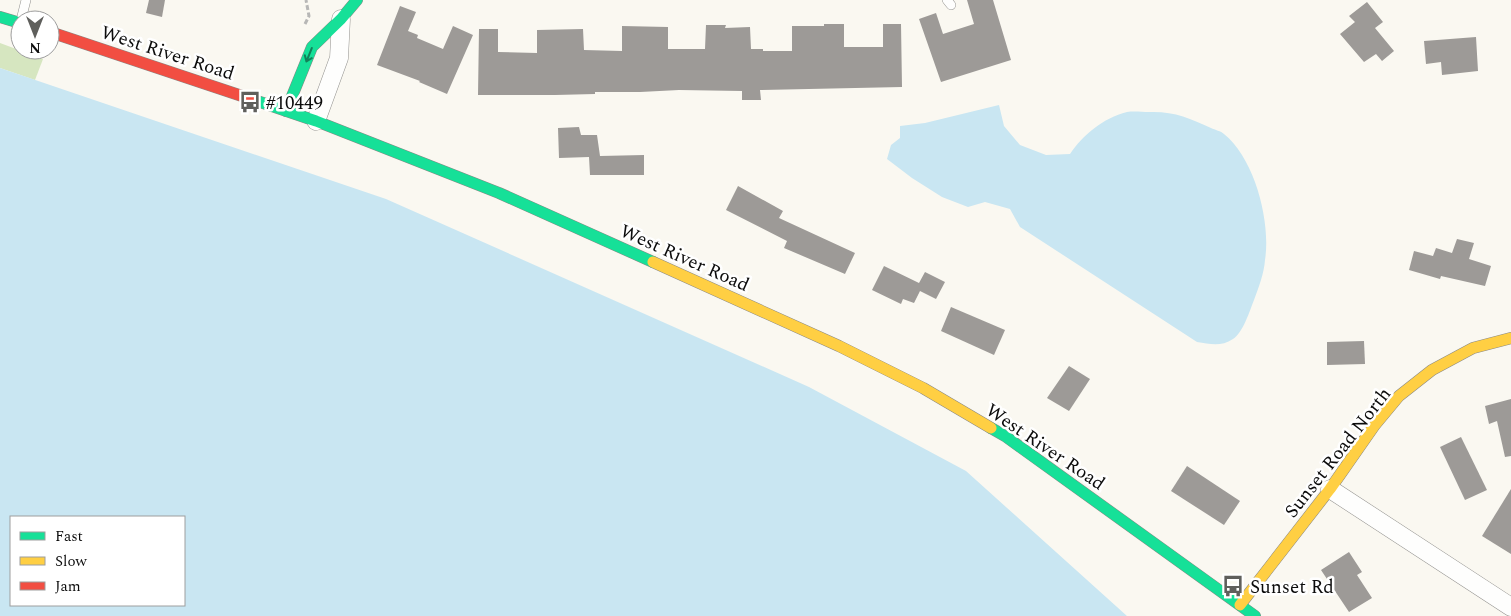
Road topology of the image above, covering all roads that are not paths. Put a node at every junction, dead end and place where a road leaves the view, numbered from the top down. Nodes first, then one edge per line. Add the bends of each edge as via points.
1 (357, 0) edge
2 (341, 19) junction
3 (60, 35) edge
4 (286, 111) junction
5 (316, 121) junction
6 (1511, 338) edge
7 (1330, 489) junction
8 (1240, 605) junction
9 (1511, 607) edge
10 (1255, 616) edge

1 - 2 street
2 -> 4 street via 312,46
2 - 5 street via 339,58
3 - 4 street, West River Road
4 - 5 street, West River Road
5 - 8 street, West River Road via 561,220 839,346 923,388 1018,445
6 - 7 street, Sunset Road North via 1473,348 1432,370 1400,396 1374,426
7 - 8 street, Sunset Road North
7 - 9 street
8 - 10 street, West River Road

